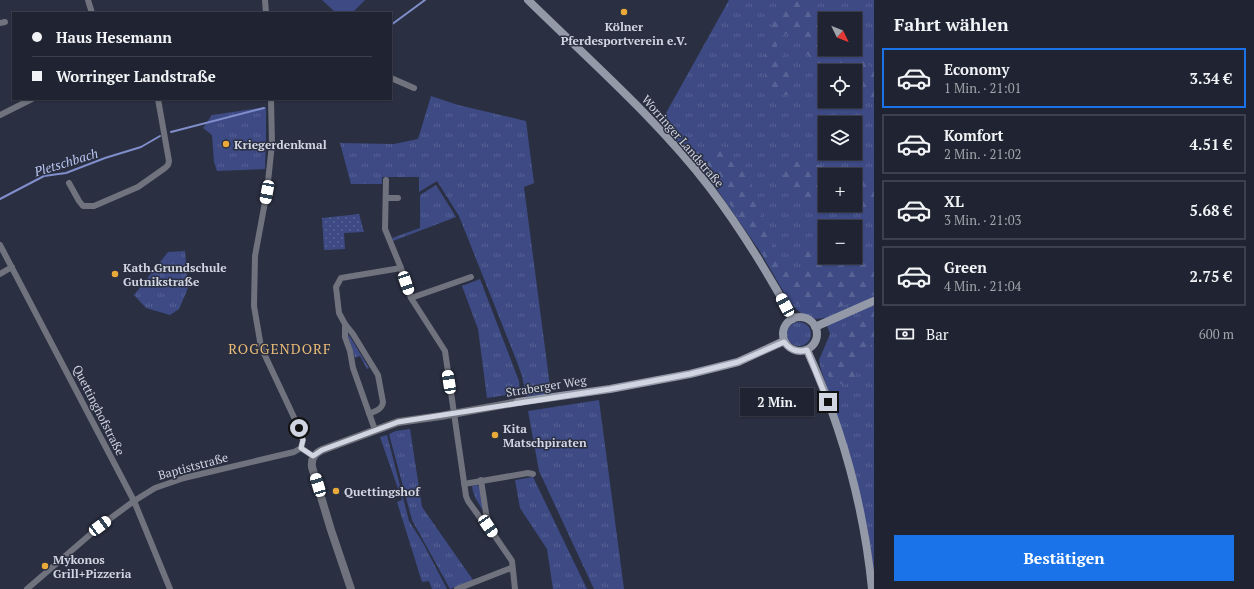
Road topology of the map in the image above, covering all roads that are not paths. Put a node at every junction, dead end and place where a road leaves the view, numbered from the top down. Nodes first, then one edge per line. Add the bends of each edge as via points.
1 (88, 0) edge
2 (265, 0) edge
3 (528, 0) edge
4 (92, 12) edge
5 (266, 12) edge
6 (392, 78) edge
7 (414, 88) dead end
8 (30, 100) edge
9 (158, 100) edge
10 (271, 100) edge
11 (0, 115) edge
12 (386, 180) dead end
13 (69, 183) dead end
14 (386, 198) junction
15 (398, 198) dead end
16 (0, 245) edge
17 (12, 267) junction
18 (401, 268) junction
19 (0, 274) edge
20 (471, 277) dead end
21 (411, 298) junction
22 (874, 301) edge
23 (793, 319) junction
24 (345, 324) junction
25 (815, 327) junction
26 (784, 342) junction
27 (807, 350) junction
28 (518, 402) joint
29 (369, 414) junction
30 (454, 414) junction
31 (375, 430) junction
32 (301, 448) junction
33 (313, 456) junction
34 (533, 474) dead end
35 (482, 480) junction
36 (464, 484) junction
37 (134, 501) junction
38 (488, 526) junction
39 (511, 568) junction
40 (27, 589) edge
41 (170, 589) edge
42 (351, 589) edge
43 (457, 589) edge
44 (514, 589) edge
45 (872, 589) edge

1 - 4 street
2 - 5 street
3 - 23 main road, Worringer Landstraße via 676,147 748,240
6 - 7 street
8 - 11 street
9 - 13 street via 169,161 160,173 138,187 94,206 83,206
10 - 32 street via 272,144 267,192 255,256 254,306 261,346 299,428 303,440
12 - 14 street
14 - 15 street
14 - 18 street via 385,229
16 - 17 street, Quettinghofstraße
17 - 19 street
17 - 37 street, Quettinghofstraße
18 - 21 street
18 - 24 street via 341,278 336,287 339,314
20 - 21 street
21 - 30 street via 445,351
22 - 25 main road
23 - 25 main road via 808,319
23 - 26 main road via 783,331
24 - 29 street via 345,337 353,368
24 - 29 street via 378,375 383,402 379,409
25 - 27 main road via 816,340
26 - 27 main road via 796,351
26 - 28 main road, Straberger Weg via 738,362 690,374
27 - 45 main road via 844,448 861,518
28 - 30 street, Straberger Weg
29 - 31 street
30 - 31 street, Straberger Weg via 398,422
30 - 36 street
31 - 33 street, Straberger Weg via 322,450
32 - 33 street
32 - 37 street, Baptiststraße via 294,452 169,482
33 - 42 street via 312,467
34 - 35 street
35 - 36 street
35 - 38 street
36 - 38 street via 468,501
37 - 40 street, Baptiststraße via 100,526
37 - 41 street, Quettinghofstraße
38 - 39 street via 512,561
39 - 43 street
39 - 44 street

